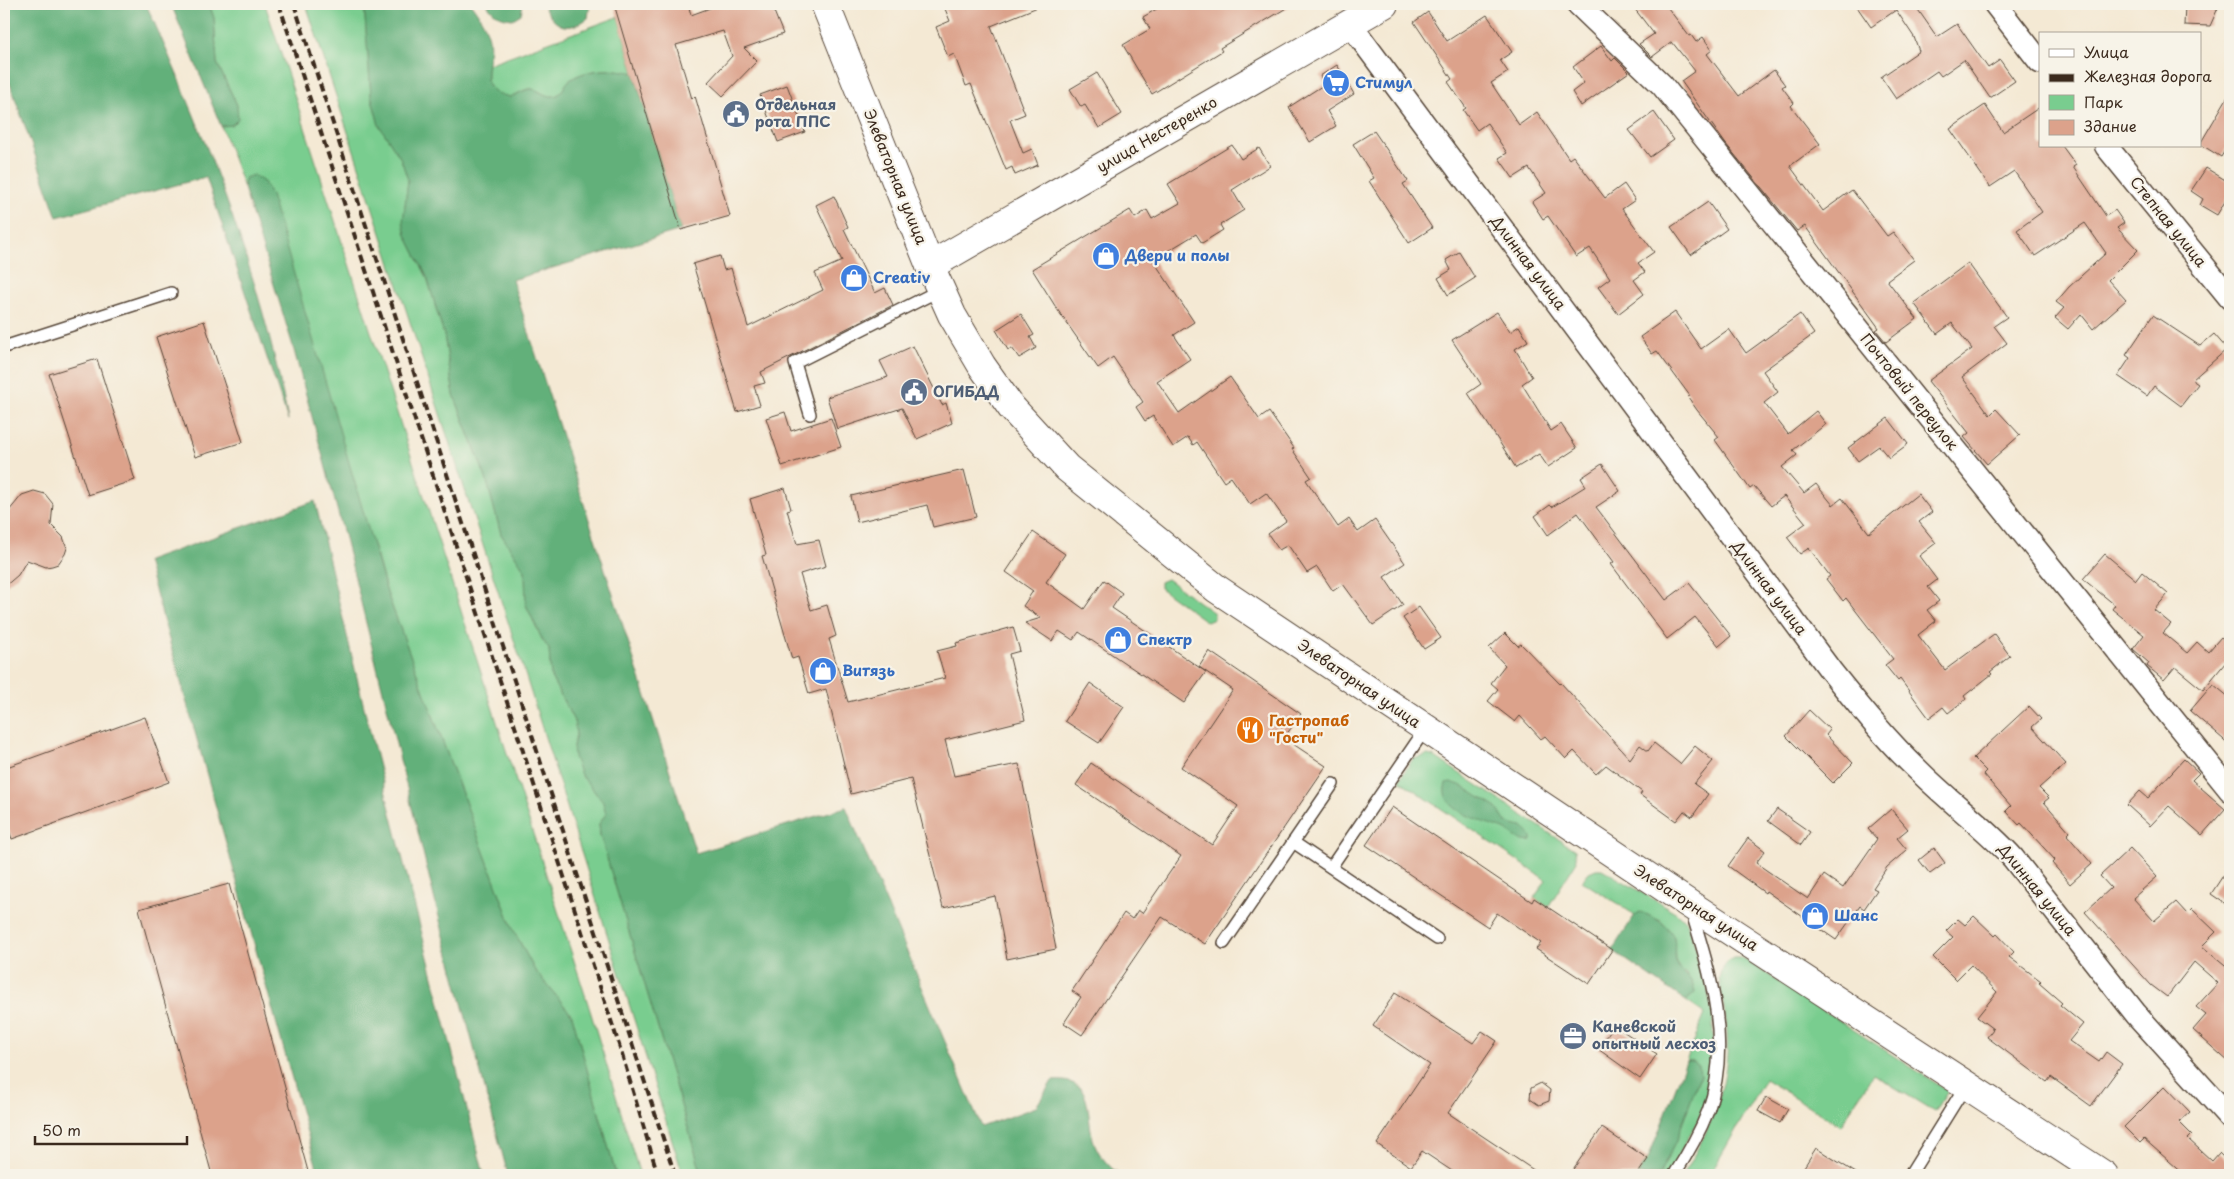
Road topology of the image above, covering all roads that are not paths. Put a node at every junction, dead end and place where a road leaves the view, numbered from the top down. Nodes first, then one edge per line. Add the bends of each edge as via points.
1 (825, 4) edge
2 (1384, 4) edge
3 (1578, 4) edge
4 (1995, 4) edge
5 (1350, 24) junction
6 (2039, 61) edge
7 (2108, 148) edge
8 (935, 278) junction
9 (171, 293) dead end
10 (2230, 298) edge
11 (4, 347) edge
12 (810, 414) dead end
13 (1426, 728) junction
14 (1333, 784) dead end
15 (2230, 790) edge
16 (1294, 842) junction
17 (1331, 867) junction
18 (1689, 904) junction
19 (1438, 939) dead end
20 (1224, 943) dead end
21 (1966, 1085) junction
22 (2230, 1118) edge
23 (1674, 1175) edge
24 (1910, 1175) edge
25 (2104, 1175) edge

1 - 8 street, Элеваторная улица
2 - 5 street, улица Нестеренко
3 - 15 street, Почтовый переулок via 1662,86
4 - 6 street
5 - 8 street, улица Нестеренко
5 - 22 street, Длинная улица via 1831,671 1919,772 2013,858 2136,1014
7 - 10 street, Степная улица
8 - 12 lane via 795,363
8 - 13 street, Элеваторная улица via 966,341 996,386 1067,468 1217,589
9 - 11 lane
13 - 17 lane
13 - 18 street, Элеваторная улица
14 - 16 lane
16 - 17 lane
16 - 20 lane
17 - 19 lane
18 - 21 street, Элеваторная улица
18 - 23 lane via 1713,988 1719,1031 1718,1070 1708,1110
21 - 24 lane
21 - 25 street, Элеваторная улица

